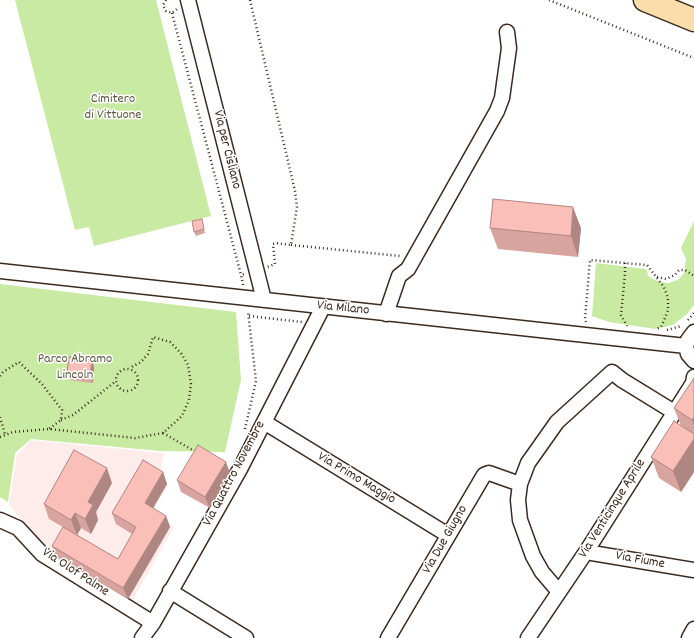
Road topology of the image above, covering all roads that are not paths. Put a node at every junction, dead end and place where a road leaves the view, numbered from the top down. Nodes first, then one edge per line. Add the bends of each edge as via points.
1 (645, 0) edge
2 (183, 3) edge
3 (692, 19) edge
4 (507, 32) dead end
5 (0, 271) edge
6 (264, 300) junction
7 (323, 307) junction
8 (386, 314) junction
9 (694, 332) edge
10 (686, 346) junction
11 (694, 361) edge
12 (694, 377) edge
13 (674, 412) junction
14 (264, 422) junction
15 (520, 484) junction
16 (0, 520) edge
17 (448, 535) junction
18 (586, 552) junction
19 (694, 570) edge
20 (170, 591) junction
21 (559, 592) junction
22 (153, 623) junction
23 (694, 630) edge
24 (142, 638) edge
25 (246, 638) edge
26 (388, 638) edge
27 (528, 638) edge
28 (689, 638) edge

1 - 3 main road
2 - 6 street, Via per Cisliano
4 - 8 street via 509,48 502,98 497,111 414,258 399,276
5 - 6 street, Via Milano
6 - 7 street, Via Milano
7 - 8 street, Via Milano
7 - 14 street, Via Quattro Novembre
8 - 10 street, Via Milano via 586,335 637,336
9 - 10 street
10 - 11 street
12 - 13 street, Via Venticinque Aprile via 693,383
13 - 15 street via 612,372 557,422 528,463
13 - 18 street, Via Venticinque Aprile
14 - 17 street, Via Primo Maggio
14 - 20 street, Via Quattro Novembre
15 - 17 street, Via Due Giugno via 489,473 484,475
15 - 21 street via 520,520 526,539 542,572
16 - 22 street, Via Olof Palme via 18,528 42,554
17 - 26 street, Via Due Giugno
18 - 19 street, Via Fiume
18 - 21 street, Via Venticinque Aprile
20 - 22 street, Via Quattro Novembre
20 - 25 street
21 - 27 street, Via Venticinque Aprile
22 - 24 street, Via Quattro Novembre
23 - 28 street

